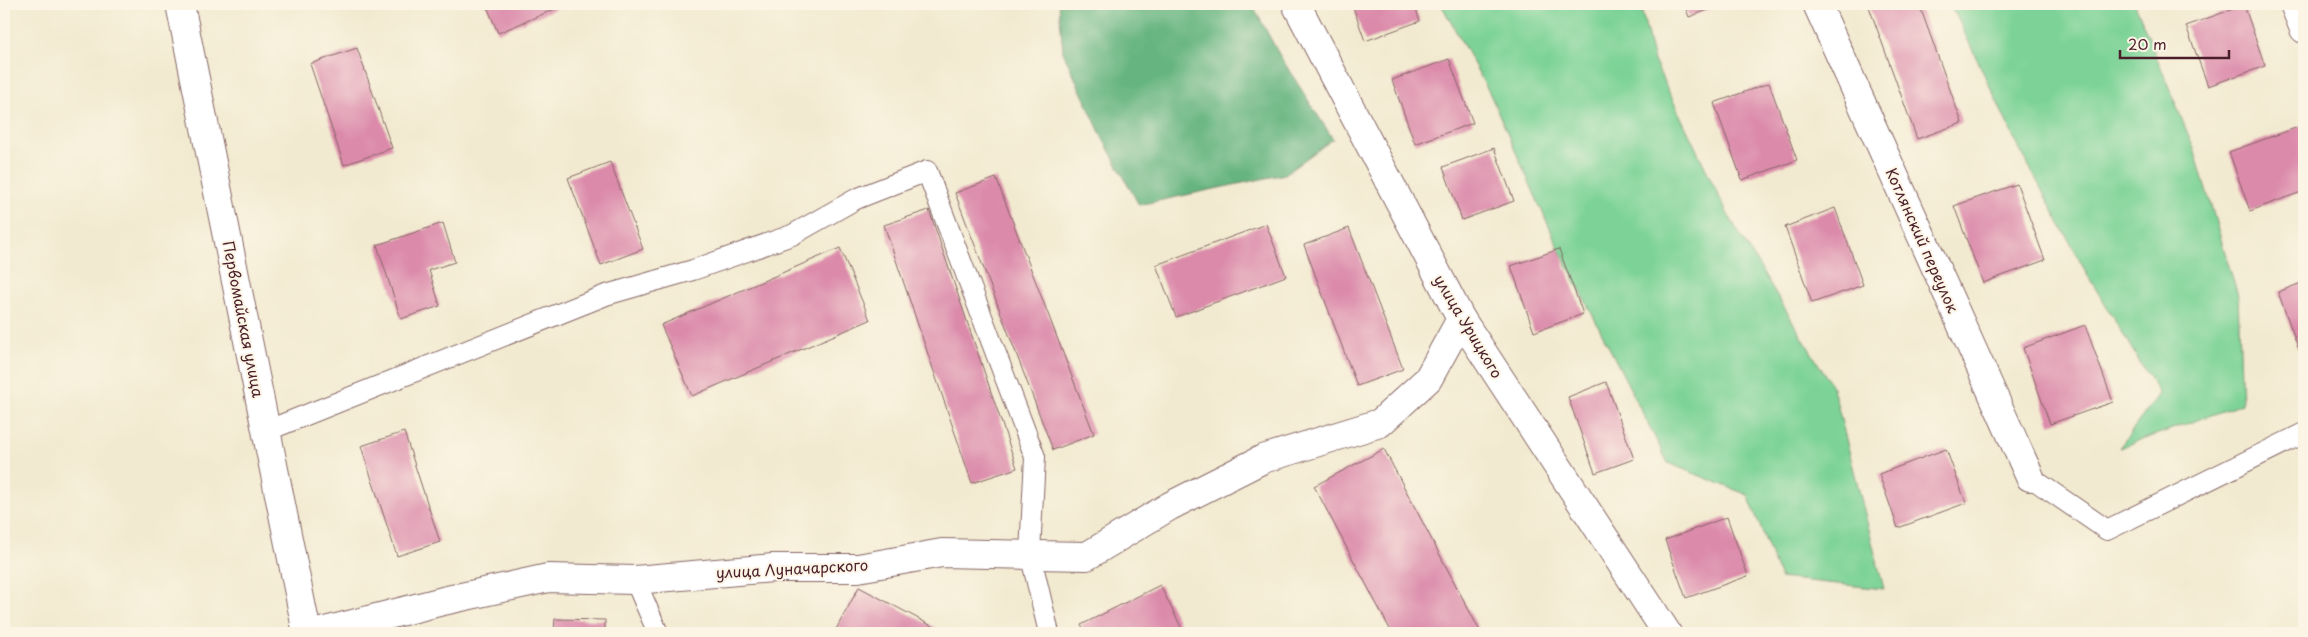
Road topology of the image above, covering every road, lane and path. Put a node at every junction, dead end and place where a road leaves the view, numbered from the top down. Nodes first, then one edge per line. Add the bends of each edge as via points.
1 (180, 4) edge
2 (1296, 4) edge
3 (1817, 4) edge
4 (2294, 4) edge
5 (2304, 29) edge
6 (1461, 319) junction
7 (266, 431) junction
8 (2304, 433) edge
9 (2030, 477) joint
10 (1030, 554) junction
11 (635, 580) junction
12 (307, 633) edge
13 (317, 633) edge
14 (658, 633) edge
15 (1049, 633) edge
16 (1667, 633) edge

1 - 7 street, Первомайская улица
2 - 6 street, улица Урицкого
3 - 9 street, Котлянский переулок
4 - 5 street
6 - 10 street, улица Луначарского via 1428,379 1380,423 1263,459 1170,506 1087,556
6 - 16 street, улица Урицкого
7 - 10 lane via 606,295 693,270 792,235 856,199 927,171 1035,457
7 - 12 street, Первомайская улица
8 - 9 lane via 2107,530
10 - 11 street, улица Луначарского via 942,553 858,568 773,568
10 - 15 lane
11 - 13 street, улица Луначарского via 548,578
11 - 14 lane

